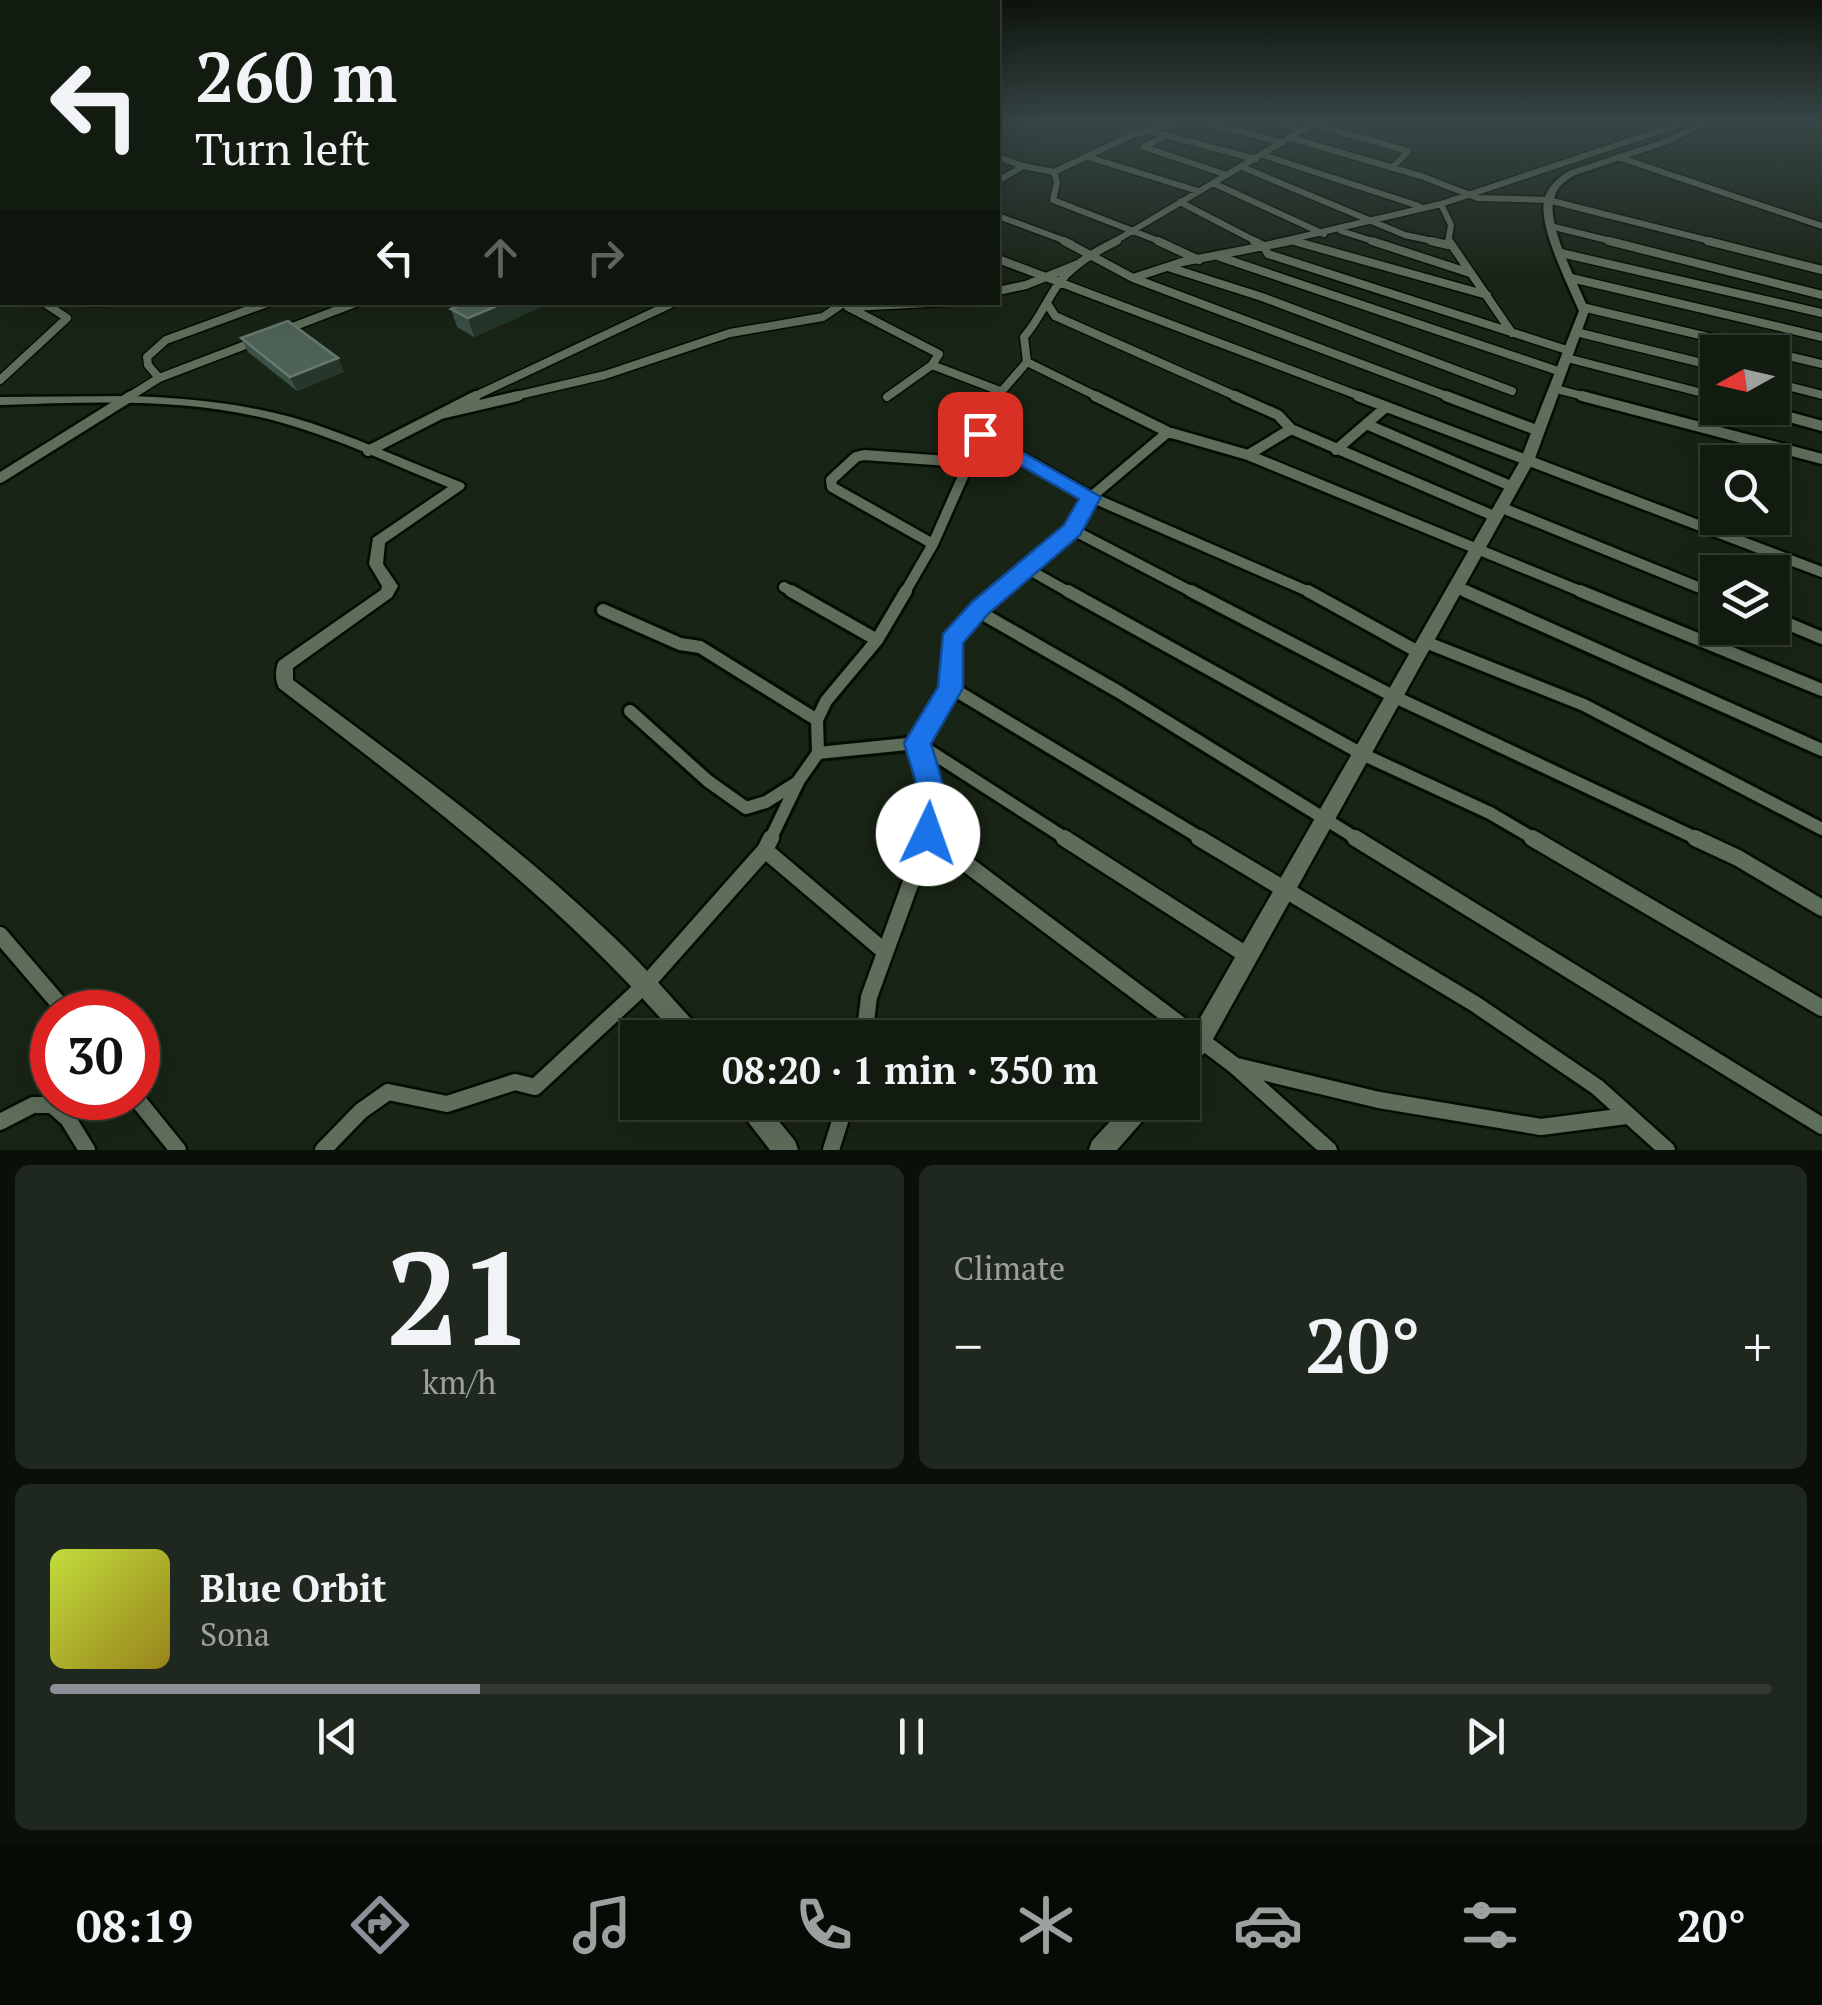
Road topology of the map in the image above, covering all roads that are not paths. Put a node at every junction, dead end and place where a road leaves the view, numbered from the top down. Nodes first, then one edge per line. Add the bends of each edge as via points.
1 (1054, 174) edge
2 (1141, 174) edge
3 (1223, 174) edge
4 (1258, 174) edge
5 (1314, 174) edge
6 (1408, 174) edge
7 (1533, 174) edge
8 (1570, 174) edge
9 (1667, 174) edge
10 (1227, 175) joint
11 (1213, 183) junction
12 (1198, 192) junction
13 (1470, 195) junction
14 (1548, 200) junction
15 (1180, 202) junction
16 (1441, 204) junction
17 (1419, 206) junction
18 (1000, 217) edge
19 (1368, 220) junction
20 (1550, 226) junction
21 (1822, 226) edge
22 (1339, 230) junction
23 (1137, 231) junction
24 (1324, 234) junction
25 (1292, 240) junction
26 (1448, 245) junction
27 (1264, 246) junction
28 (1091, 254) junction
29 (1561, 254) junction
30 (1218, 256) junction
31 (1000, 260) edge
32 (1199, 260) junction
33 (1080, 264) junction
34 (1161, 265) junction
35 (1822, 270) edge
36 (1470, 273) junction
37 (1046, 277) junction
38 (1133, 278) junction
39 (1571, 278) junction
40 (1059, 283) junction
41 (1000, 290) edge
42 (1488, 294) junction
43 (1822, 295) edge
44 (51, 305) edge
45 (262, 305) edge
46 (350, 305) edge
47 (669, 305) edge
48 (870, 305) edge
49 (1048, 305) junction
50 (844, 306) edge
51 (1582, 307) junction
52 (1822, 313) edge
53 (1576, 332) junction
54 (1512, 333) junction
55 (1822, 337) edge
56 (1566, 360) junction
57 (1027, 362) junction
58 (1700, 363) edge
59 (1822, 364) edge
60 (932, 365) junction
61 (158, 378) junction
62 (0, 380) edge
63 (1790, 386) edge
64 (1556, 389) junction
65 (1000, 391) junction
66 (1512, 391) dead end
67 (1700, 392) edge
68 (1822, 394) edge
69 (887, 397) dead end
70 (128, 398) junction
71 (0, 401) edge
72 (1386, 407) junction
73 (441, 414) junction
74 (1790, 417) edge
75 (1366, 424) junction
76 (1822, 426) edge
77 (1291, 429) junction
78 (1539, 430) junction
79 (1168, 432) junction
80 (980, 434) junction
81 (1336, 450) junction
82 (368, 451) junction
83 (1248, 455) junction
84 (1528, 459) junction
85 (1822, 460) edge
86 (962, 462) junction
87 (0, 478) edge
88 (1513, 487) junction
89 (1090, 497) junction
90 (1497, 512) junction
91 (1073, 530) junction
92 (933, 544) junction
93 (1478, 551) junction
94 (1026, 568) junction
95 (1822, 572) edge
96 (784, 587) dead end
97 (1700, 587) edge
98 (1458, 588) junction
99 (980, 608) junction
100 (603, 610) dead end
101 (1790, 625) edge
102 (1822, 638) edge
103 (877, 640) junction
104 (1424, 648) junction
105 (950, 688) junction
106 (1822, 690) edge
107 (1393, 696) junction
108 (630, 711) dead end
109 (818, 720) junction
110 (917, 743) junction
111 (1822, 750) edge
112 (818, 753) junction
113 (1362, 754) junction
114 (799, 780) junction
115 (1327, 819) junction
116 (1822, 829) edge
117 (928, 834) junction
118 (765, 850) junction
119 (1285, 888) junction
120 (1822, 908) edge
121 (0, 935) edge
122 (884, 952) junction
123 (1248, 956) junction
124 (648, 982) junction
125 (47, 990) edge
126 (1822, 1008) edge
127 (679, 1020) edge
128 (866, 1020) edge
129 (1171, 1020) edge
130 (1200, 1042) joint
131 (1234, 1066) junction
132 (1626, 1116) junction
133 (154, 1120) edge
134 (762, 1120) edge
135 (841, 1120) edge
136 (1128, 1120) edge
137 (0, 1122) edge
138 (1822, 1126) edge
139 (87, 1150) edge
140 (178, 1150) edge
141 (323, 1150) edge
142 (786, 1150) edge
143 (832, 1150) edge
144 (1101, 1150) edge
145 (1329, 1150) edge
146 (1667, 1150) edge

1 - 23 street via 1053,200
2 - 12 street
3 - 10 street
4 - 19 street
5 - 17 street
6 - 13 street
7 - 13 street
8 - 14 street
9 - 21 street
10 - 11 street
11 - 12 street
11 - 24 street
12 - 15 street
13 - 14 street
13 - 16 street
14 - 20 street
14 - 35 street
15 - 23 street
15 - 27 street
16 - 17 street
16 - 26 street via 1452,225
17 - 19 street
18 - 28 street
19 - 22 street
19 - 26 street
20 - 29 street
20 - 43 street
22 - 24 street
22 - 36 street
23 - 28 street
23 - 32 street
24 - 25 street
25 - 27 street
25 - 42 street
26 - 36 street
27 - 30 street
27 - 54 street via 1268,254
28 - 33 street
28 - 38 street
29 - 39 street
29 - 52 street
30 - 32 street
30 - 56 street
31 - 37 street
32 - 34 street
33 - 37 street
33 - 40 street
34 - 38 street
34 - 66 street
36 - 42 street
37 - 40 street
37 - 41 street
38 - 78 street
39 - 51 street
39 - 55 street
40 - 49 street
40 - 72 street
42 - 54 street
44 - 62 street via 67,318
45 - 61 street via 166,340 147,357
46 - 61 street
47 - 73 street
48 - 50 street
49 - 57 street via 1024,337
49 - 77 street via 1056,316 1278,416
50 - 60 street via 936,348 940,354
50 - 73 street
51 - 53 street
51 - 59 street
53 - 56 street
53 - 58 street
54 - 56 street
56 - 64 street
56 - 67 street
57 - 65 street
57 - 79 street
60 - 65 street
60 - 69 street
61 - 70 street
63 - 68 street
64 - 78 street
64 - 85 street
65 - 80 street
70 - 71 street
70 - 82 street via 267,415
70 - 87 street
72 - 75 street
72 - 84 street
73 - 82 street
74 - 76 street
75 - 81 street
75 - 88 street
77 - 81 street
77 - 83 street
78 - 84 street
79 - 83 street
79 - 89 street
80 - 86 street
80 - 89 street
81 - 90 street
82 - 124 street via 459,487 378,541 376,564 390,586 387,593 285,665 284,683 478,828
83 - 93 street
84 - 88 street
84 - 95 street
86 - 92 street via 964,474
86 - 92 street via 856,456 831,480 832,488
88 - 90 street
89 - 91 street
89 - 104 street
90 - 93 street
90 - 97 street
91 - 94 street
91 - 107 street
92 - 103 street
93 - 98 street
93 - 106 street
94 - 99 street
94 - 113 street
96 - 103 street
98 - 104 street
98 - 111 street
99 - 105 street via 951,641
99 - 115 street
100 - 109 street via 700,647
101 - 102 street
103 - 109 street
104 - 107 street
104 - 116 street via 1584,705
105 - 110 street
105 - 119 street
107 - 113 street
107 - 120 street via 1738,858
108 - 114 street via 726,800 747,808
109 - 112 street
110 - 112 street
110 - 117 street via 932,789
110 - 123 street
112 - 114 street
113 - 115 street
113 - 126 street via 1490,813
114 - 118 street
115 - 119 street
115 - 138 street
117 - 122 street
117 - 129 street
118 - 122 street
118 - 124 street
119 - 123 street
119 - 132 street via 1475,1004 1597,1087
121 - 125 street
122 - 128 street
123 - 130 street
124 - 127 street
124 - 141 street via 535,1088 515,1082 448,1104 388,1092
130 - 131 street
131 - 132 street via 1379,1100 1541,1127
131 - 145 street
132 - 146 street
133 - 140 street
134 - 142 street
135 - 143 street
136 - 144 street
137 - 139 street via 33,1105 52,1105

